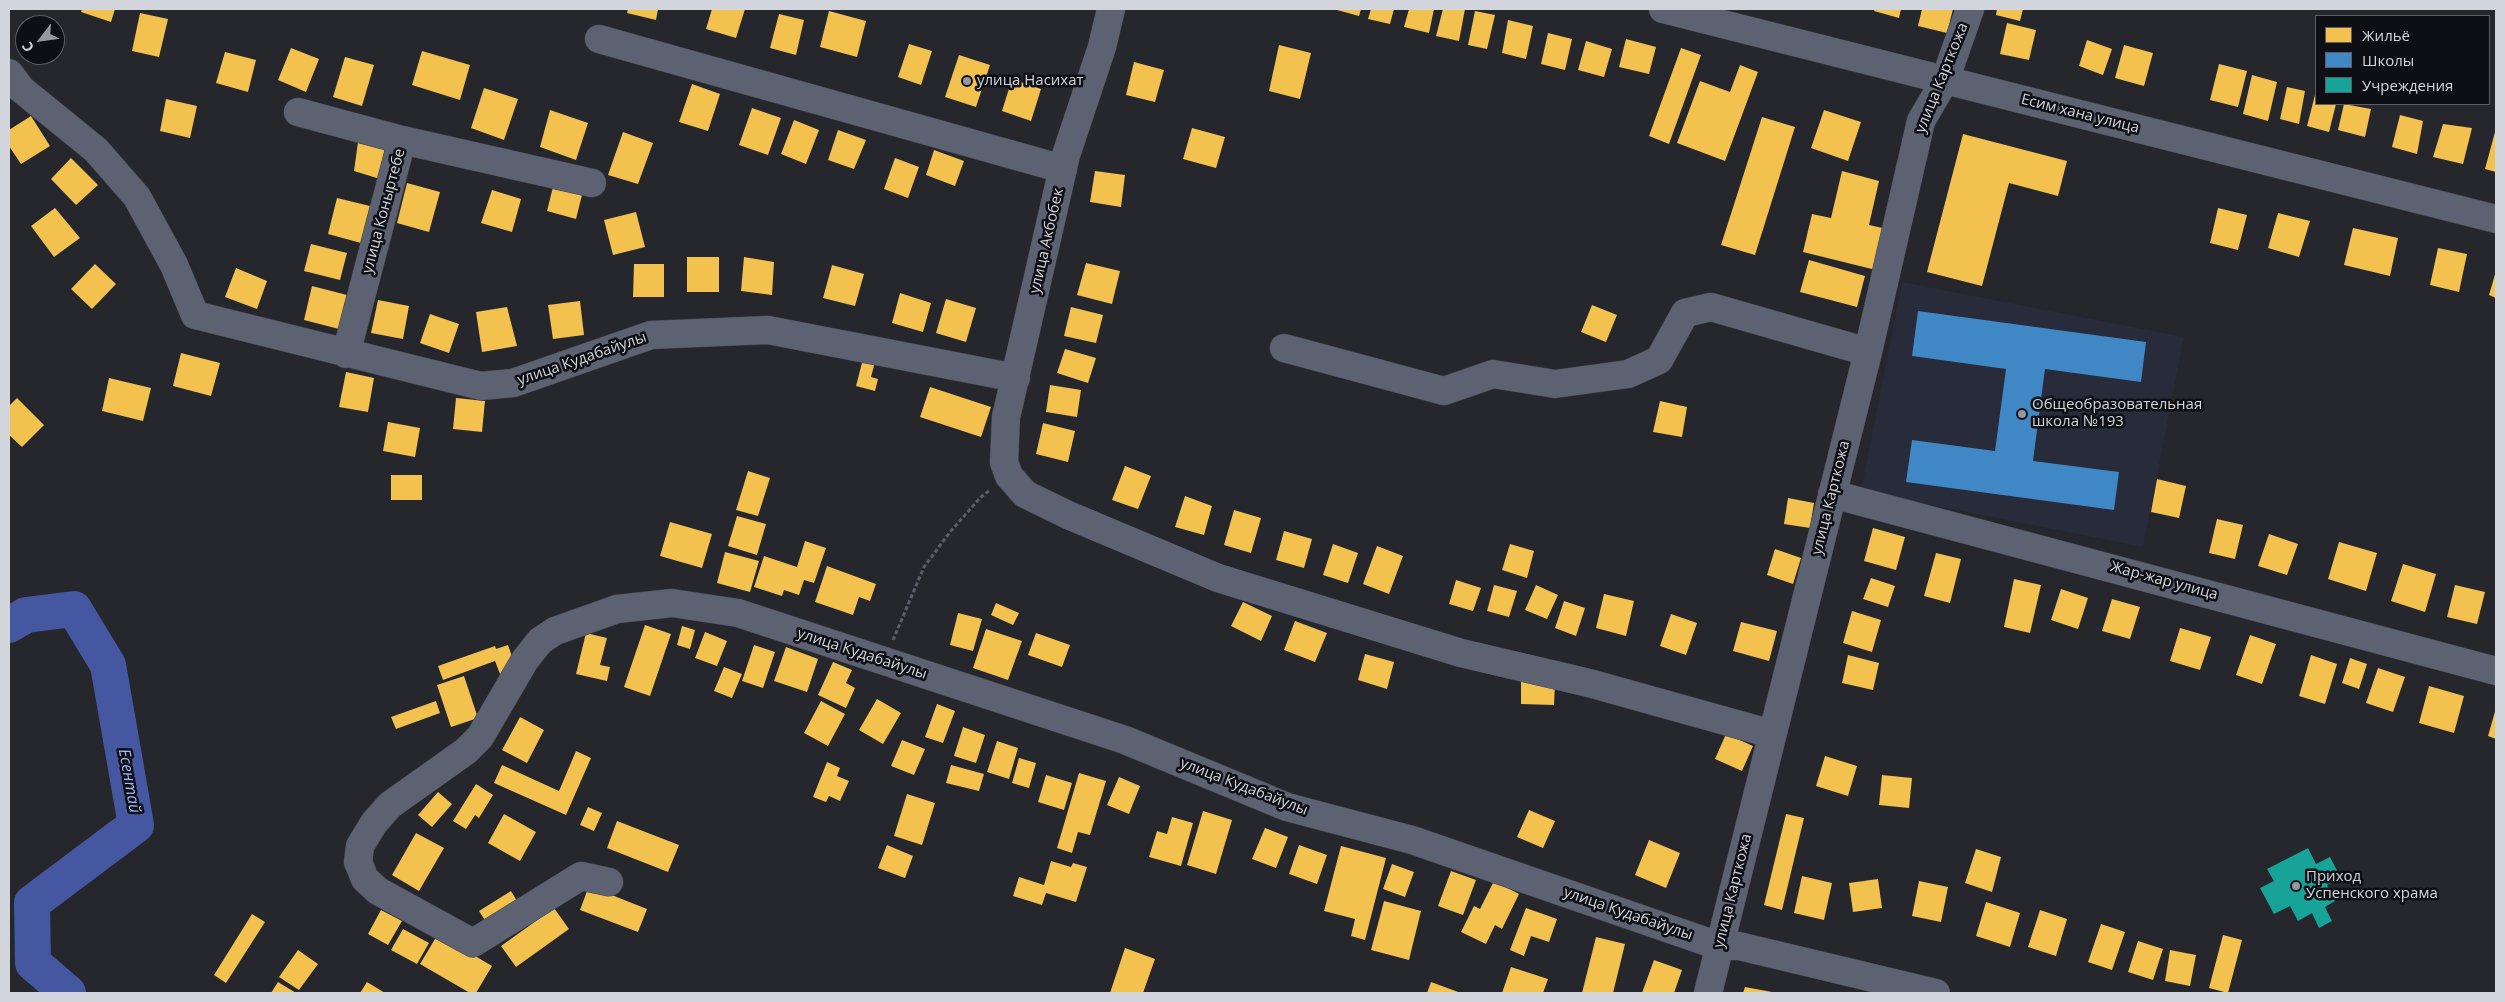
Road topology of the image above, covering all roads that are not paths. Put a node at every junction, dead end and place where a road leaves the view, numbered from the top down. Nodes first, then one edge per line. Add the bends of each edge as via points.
1 (1110, 9) edge
2 (1663, 9) edge
3 (1970, 9) edge
4 (599, 40) dead end
5 (9, 73) edge
6 (1945, 80) junction
7 (298, 112) dead end
8 (402, 140) junction
9 (1063, 169) junction
10 (592, 183) dead end
11 (2496, 219) edge
12 (1284, 348) dead end
13 (1868, 352) junction
14 (346, 354) junction
15 (1016, 378) junction
16 (1832, 494) junction
17 (2496, 671) edge
18 (1772, 734) junction
19 (609, 882) dead end
20 (1719, 946) junction
21 (1708, 993) edge
22 (1936, 993) edge

1 - 9 street, улица Акбобек via 1102,47
2 - 6 street, Есим хана улица
3 - 6 street, улица Карткожа
4 - 9 street
5 - 14 street, улица Кудабайулы via 21,89 96,150 137,198 174,266 195,315
6 - 11 street, Есим хана улица
6 - 13 street, улица Карткожа via 1921,121
7 - 8 street
8 - 10 street, улица Коныртебе
8 - 14 street, улица Коныртебе
9 - 15 street, улица Акбобек
12 - 13 street via 1444,391 1493,374 1554,384 1628,374 1659,360 1685,313 1711,307
13 - 16 street, улица Карткожа
14 - 15 street, улица Кудабайулы via 481,386 513,383 651,335 768,330
15 - 18 street, улица Акбобек via 1006,417 1004,462 1009,476 1025,494 1068,515 1218,578 1453,651
16 - 17 street, Жар-жар улица
16 - 18 street, улица Карткожа
18 - 20 street, улица Карткожа
19 - 20 street, улица Кудабайулы via 581,876 472,943 378,891 365,880 358,862 360,846 374,822 390,804 466,751 480,737 525,660 540,641 555,630 617,609 672,603 738,613 1125,740 1287,807 1412,840
20 - 21 street, улица Карткожа
20 - 22 street, улица Кудабайулы via 1738,946

